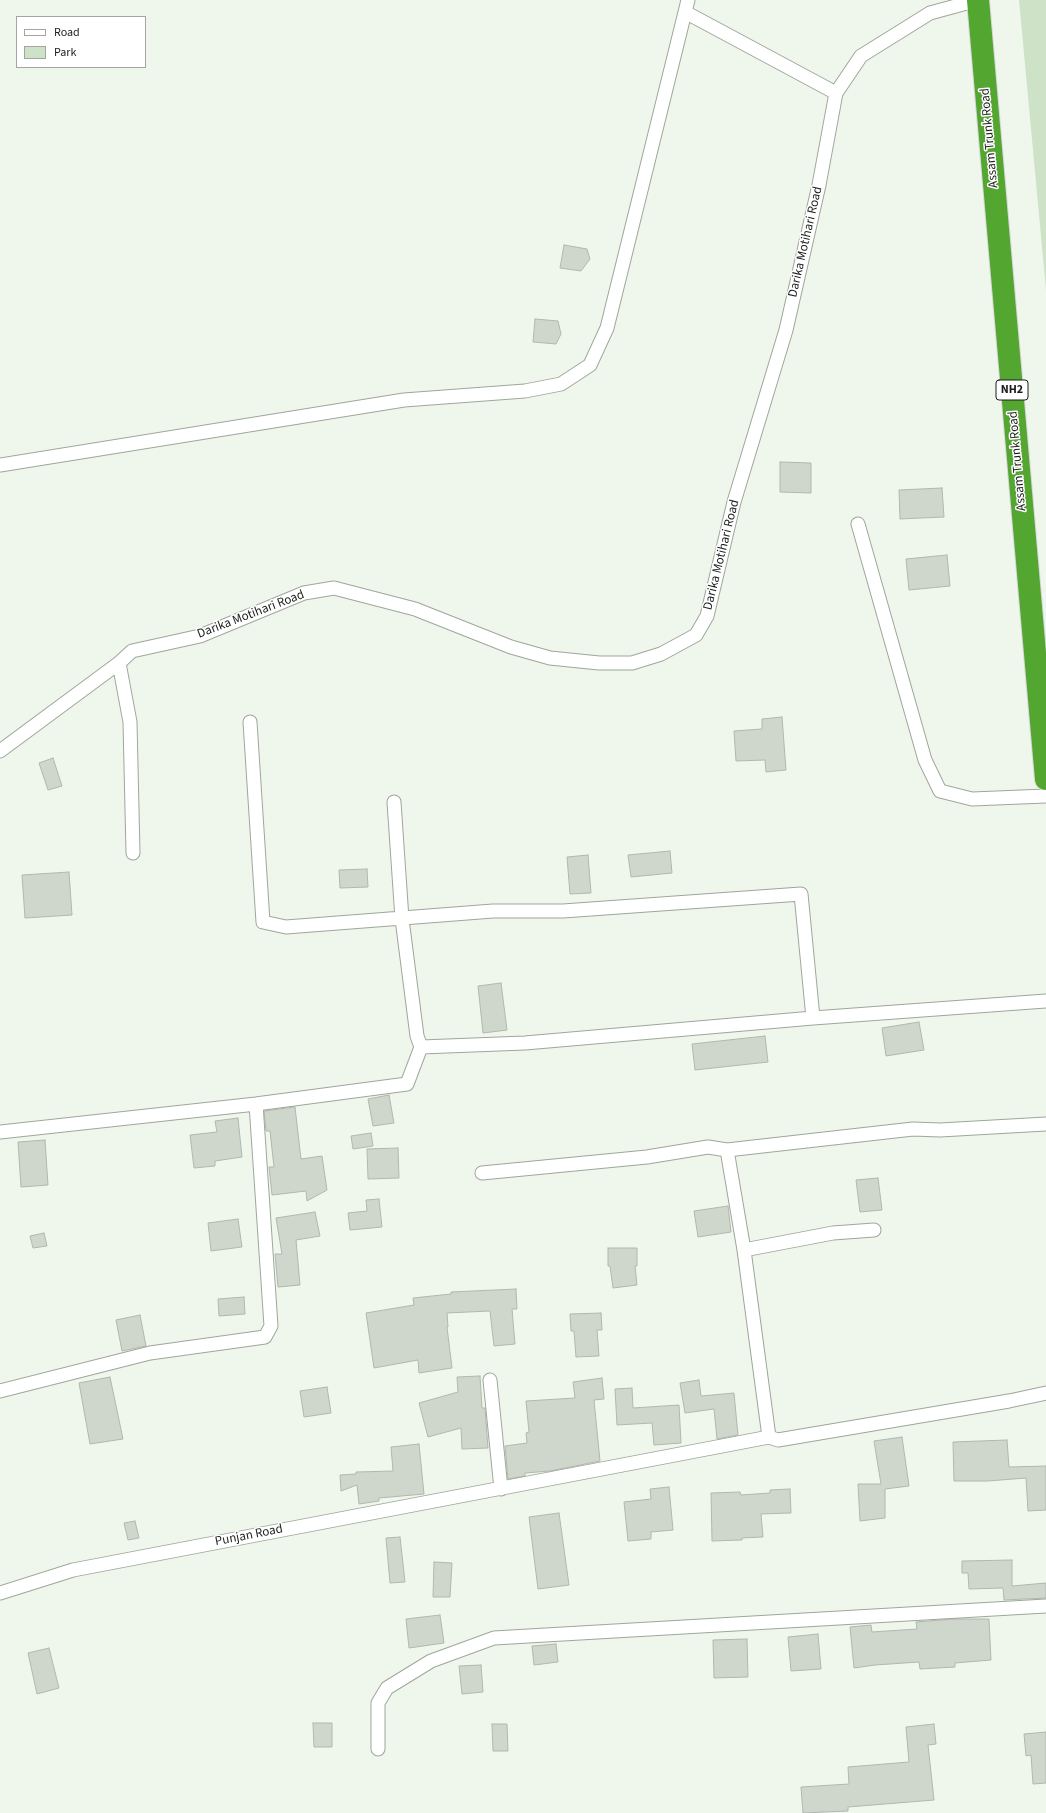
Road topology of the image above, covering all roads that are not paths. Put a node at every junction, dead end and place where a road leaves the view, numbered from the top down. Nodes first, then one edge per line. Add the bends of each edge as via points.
1 (978, 0) edge
2 (686, 6) edge
3 (830, 90) junction
4 (0, 465) edge
5 (858, 524) dead end
6 (119, 663) junction
7 (250, 722) dead end
8 (0, 751) edge
9 (1046, 779) edge
10 (1046, 796) edge
11 (394, 802) dead end
12 (133, 853) dead end
13 (402, 919) junction
14 (1046, 1001) edge
15 (813, 1018) junction
16 (421, 1046) junction
17 (256, 1104) junction
18 (1046, 1124) edge
19 (0, 1132) edge
20 (727, 1150) junction
21 (482, 1173) dead end
22 (874, 1230) dead end
23 (744, 1250) junction
24 (490, 1380) dead end
25 (0, 1391) edge
26 (1046, 1393) edge
27 (769, 1437) junction
28 (501, 1489) junction
29 (0, 1593) edge
30 (1046, 1606) edge
31 (378, 1750) dead end

1 - 3 street, Darika Motihari Road via 930,13 861,56
1 - 9 highway, Assam Trunk Road / NH2
2 - 3 street via 767,56
2 - 4 street via 607,328 590,365 561,384 525,391 404,400
3 - 6 street, Darika Motihari Road via 819,185 786,330 734,502 707,616 696,635 661,654 632,663 599,663 550,658 511,647 415,609 334,588 304,593 200,636 132,651
5 - 10 street via 924,760 940,791 972,799
6 - 8 street, Darika Motihari Road
6 - 12 street via 130,722
7 - 13 street via 263,922 286,927
11 - 13 street
13 - 15 street via 493,911 563,911 801,894
13 - 16 street via 417,1036
14 - 15 street
15 - 16 street via 525,1043
16 - 17 street via 407,1084
17 - 19 street
17 - 25 street via 271,1326 265,1337 150,1353
18 - 20 street via 940,1130 913,1129
20 - 21 street via 708,1147 647,1157
20 - 23 street
22 - 23 street via 832,1233
23 - 27 street
24 - 28 street
26 - 27 street, Punjan Road via 778,1440
27 - 28 street, Punjan Road
28 - 29 street, Punjan Road via 73,1570
30 - 31 street via 494,1638 431,1661 387,1688 378,1703

